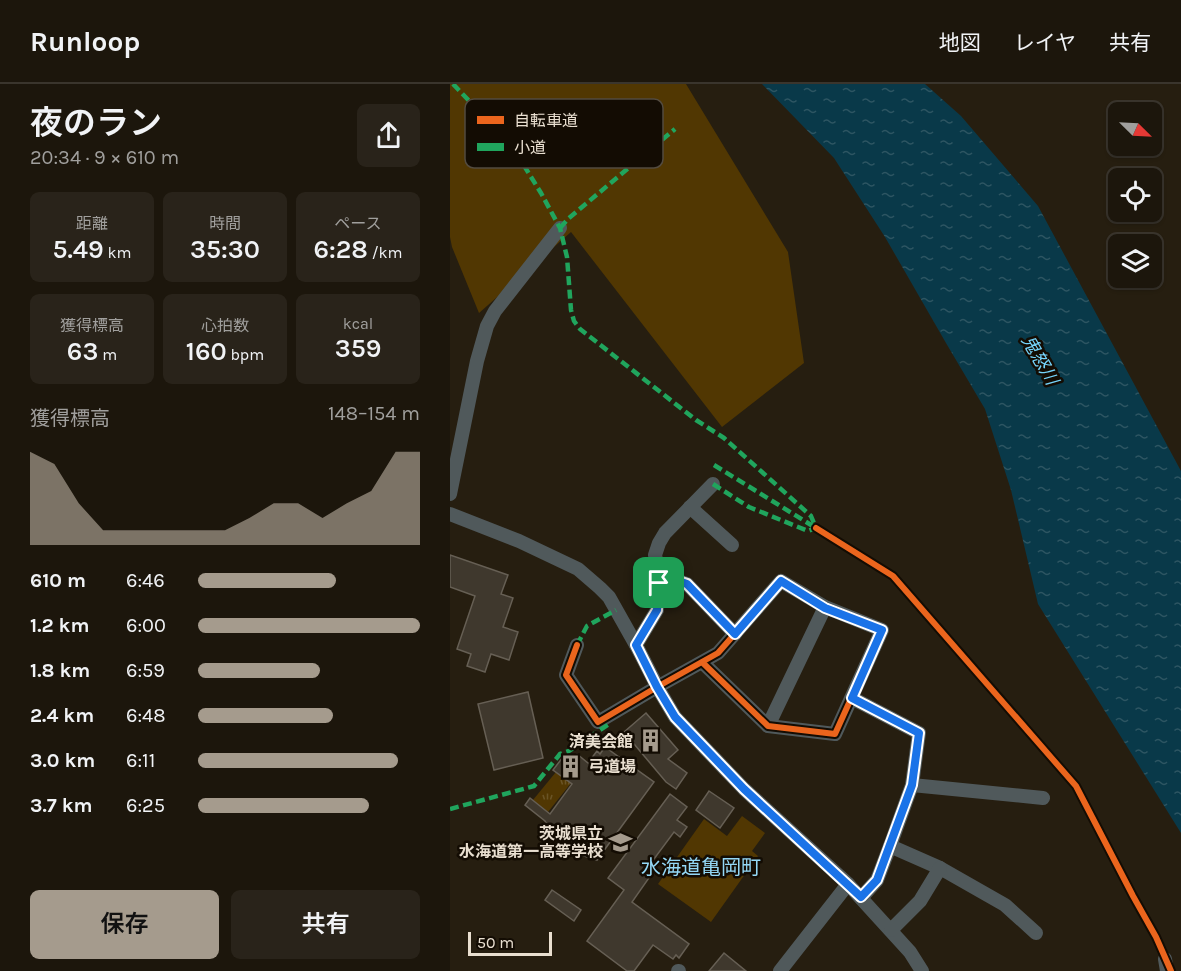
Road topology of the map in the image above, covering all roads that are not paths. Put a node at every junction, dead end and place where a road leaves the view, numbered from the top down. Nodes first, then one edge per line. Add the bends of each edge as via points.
1 (560, 228) dead end
2 (713, 484) dead end
3 (450, 494) edge
4 (690, 507) junction
5 (450, 514) edge
6 (732, 545) dead end
7 (659, 574) junction
8 (825, 608) junction
9 (735, 634) junction
10 (577, 645) dead end
11 (636, 645) junction
12 (703, 663) junction
13 (657, 687) junction
14 (852, 698) junction
15 (768, 726) junction
16 (912, 785) junction
17 (1043, 798) dead end
18 (890, 846) junction
19 (940, 868) junction
20 (848, 884) junction
21 (861, 897) junction
22 (891, 930) junction
23 (1036, 933) dead end
24 (781, 971) edge
25 (922, 971) edge

1 - 3 street via 495,310 487,326
2 - 4 street
4 - 6 street
4 - 7 street via 659,543 655,555
5 - 11 street via 578,569 609,597
7 - 9 street via 687,584
7 - 11 street via 657,610
8 - 9 street via 781,581
8 - 14 street via 882,630
8 - 15 street
9 - 12 street
10 - 13 street via 566,675 598,722
11 - 13 street
12 - 13 street
12 - 15 street
13 - 20 street via 675,717 744,789
14 - 15 street via 835,734
14 - 16 street via 919,733
16 - 17 street
16 - 18 street
18 - 19 street
18 - 21 street via 877,880
19 - 22 street via 920,900
19 - 23 street via 1005,905
20 - 21 street
20 - 24 street
21 - 22 street
22 - 25 street

